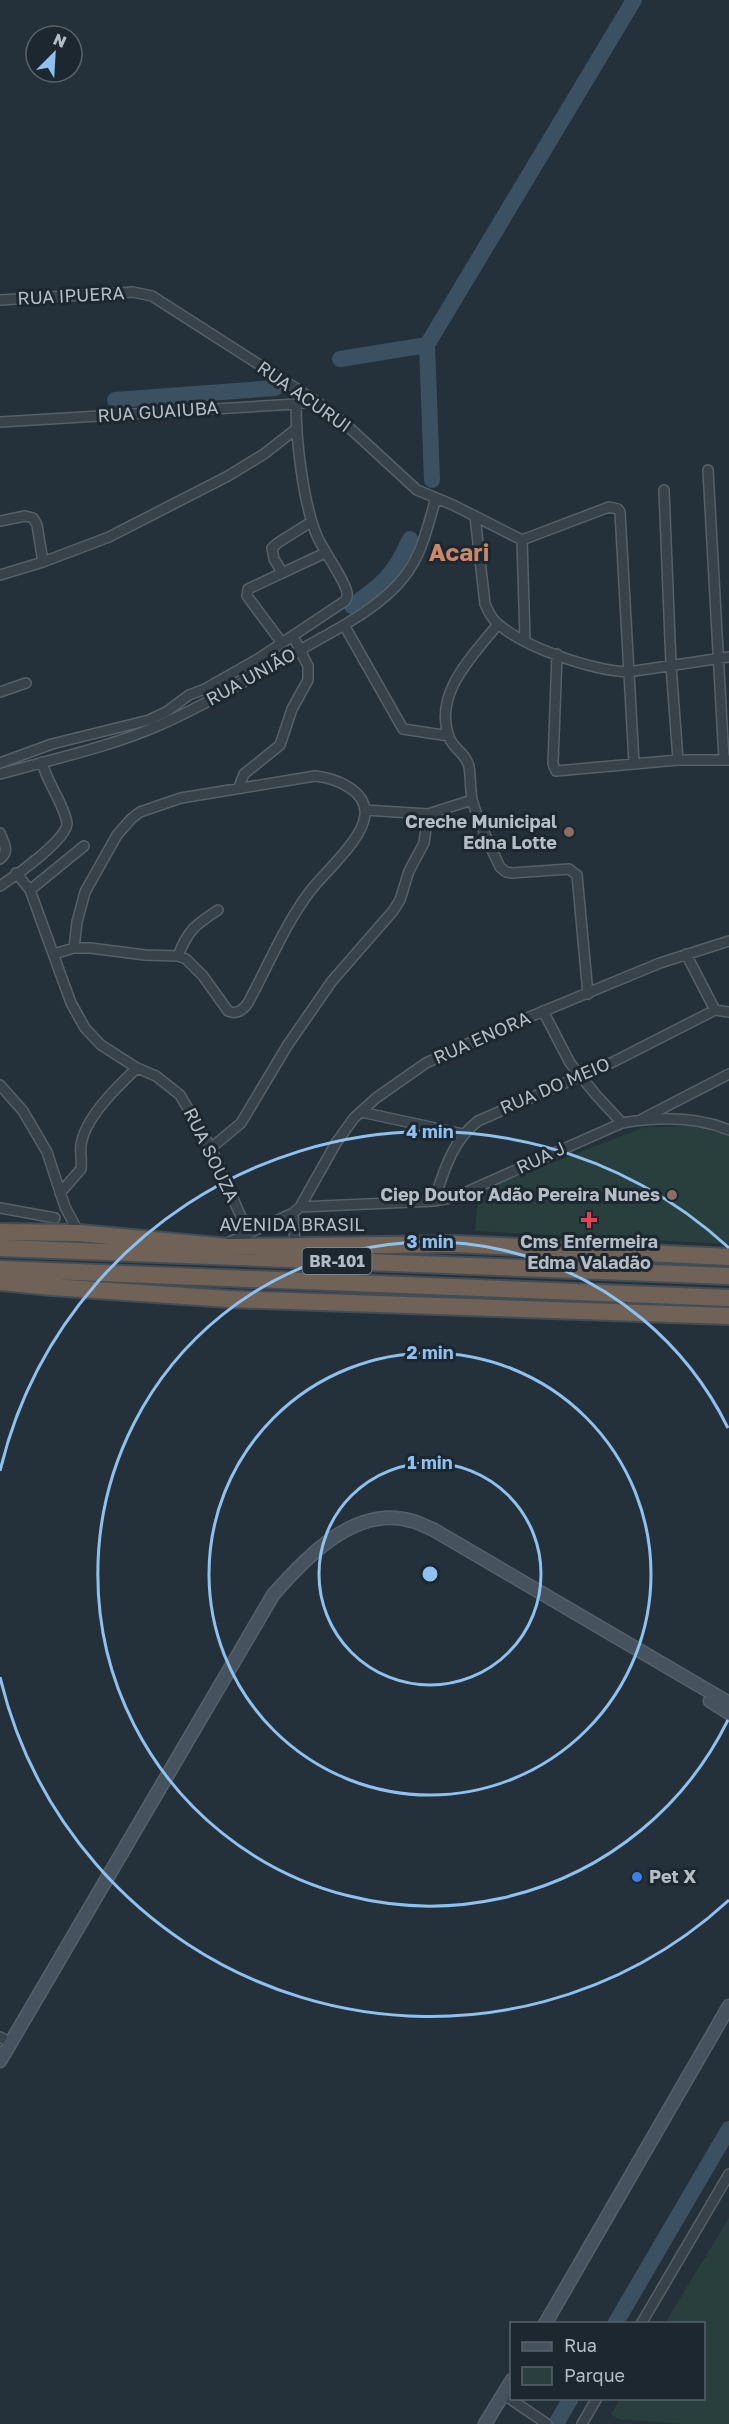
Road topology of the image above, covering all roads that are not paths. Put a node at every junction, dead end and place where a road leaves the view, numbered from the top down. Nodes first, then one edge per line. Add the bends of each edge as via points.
1 (142, 293) joint
2 (0, 300) edge
3 (316, 400) junction
4 (296, 404) junction
5 (0, 422) edge
6 (296, 429) junction
7 (708, 470) dead end
8 (664, 490) dead end
9 (436, 498) junction
10 (475, 516) junction
11 (0, 521) edge
12 (311, 522) junction
13 (522, 540) junction
14 (325, 553) junction
15 (43, 562) junction
16 (282, 572) junction
17 (0, 575) edge
18 (498, 624) junction
19 (344, 625) junction
20 (293, 636) junction
21 (525, 640) junction
22 (282, 643) junction
23 (301, 649) junction
24 (557, 654) junction
25 (724, 658) edge
26 (671, 665) junction
27 (628, 672) junction
28 (26, 682) dead end
29 (0, 692) edge
30 (102, 732) junction
31 (449, 736) junction
32 (78, 738) junction
33 (107, 743) junction
34 (81, 752) junction
35 (678, 760) junction
36 (726, 760) edge
37 (42, 762) junction
38 (0, 763) edge
39 (634, 763) junction
40 (0, 774) edge
41 (239, 787) junction
42 (472, 800) junction
43 (365, 810) junction
44 (428, 814) junction
45 (0, 833) edge
46 (84, 846) dead end
47 (0, 859) edge
48 (16, 873) junction
49 (1, 882) edge
50 (30, 890) junction
51 (218, 910) dead end
52 (729, 941) edge
53 (74, 948) junction
54 (54, 954) junction
55 (686, 954) junction
56 (178, 956) junction
57 (588, 994) junction
58 (715, 1010) junction
59 (543, 1011) junction
60 (729, 1012) edge
61 (137, 1068) junction
62 (729, 1074) edge
63 (579, 1076) junction
64 (0, 1085) edge
65 (361, 1112) junction
66 (640, 1120) junction
67 (622, 1123) junction
68 (729, 1130) edge
69 (463, 1134) junction
70 (211, 1148) junction
71 (60, 1193) junction
72 (434, 1201) junction
73 (65, 1207) junction
74 (0, 1208) edge
75 (296, 1210) junction
76 (51, 1225) junction
77 (0, 1232) edge
78 (79, 1233) junction
79 (248, 1233) junction
80 (219, 1246) junction
81 (295, 1246) junction
82 (0, 1248) edge
83 (729, 1257) edge
84 (0, 1269) edge
85 (729, 1276) edge
86 (0, 1282) edge
87 (125, 1292) junction
88 (0, 1293) edge
89 (190, 1295) junction
90 (728, 1310) edge
91 (692, 1683) junction
92 (729, 1703) edge
93 (729, 1713) edge
94 (729, 2006) edge
95 (5, 2040) edge
96 (0, 2061) edge
97 (729, 2174) edge
98 (546, 2322) edge
99 (642, 2322) edge
100 (510, 2383) edge
101 (503, 2394) junction
102 (510, 2399) edge
103 (512, 2400) edge
104 (596, 2400) edge
105 (485, 2424) edge
106 (547, 2424) edge
107 (582, 2424) edge

1 - 2 street, RUA IPUERA
1 - 3 street, RUA ACURUI
3 - 4 street, RUA GUAIUBA
3 - 9 street, RUA ACURUI via 417,490
4 - 5 street, RUA GUAIUBA
4 - 6 street
6 - 12 street
6 - 15 street via 211,486 92,545
7 - 25 street
8 - 26 street
9 - 10 street, RUA ACURUI
9 - 19 street, RUA UNIÃO via 410,570 379,600
10 - 13 street, RUA ACURUI
10 - 18 street via 485,604
11 - 15 street via 33,518
12 - 14 street
12 - 16 street via 272,549
13 - 21 street
13 - 27 street via 609,507 618,509 622,517
14 - 16 street
14 - 20 street via 347,598
15 - 17 street
16 - 22 street via 250,586 247,592
18 - 21 street
18 - 31 street via 448,697 445,716
19 - 23 street, RUA UNIÃO
19 - 31 street via 404,729
20 - 22 street
20 - 23 street
21 - 24 street
22 - 30 street via 166,712
23 - 33 street, RUA UNIÃO via 158,726
23 - 41 street via 308,666 308,680 292,709 284,738 276,750 244,774
24 - 27 street via 599,669
24 - 39 street via 554,769 559,772
25 - 26 street
25 - 36 street
26 - 27 street
26 - 35 street
27 - 39 street
28 - 29 street
30 - 32 street
30 - 33 street
31 - 42 street via 469,765
32 - 34 street
32 - 38 street
33 - 34 street, RUA UNIÃO
34 - 37 street, RUA UNIÃO
35 - 36 street
35 - 39 street
37 - 40 street, RUA UNIÃO
37 - 48 street via 66,819 66,830 57,842
41 - 43 street via 315,776 326,778 350,789
41 - 53 street via 153,806 130,819 85,892
42 - 44 street
42 - 57 street via 496,859 506,872 562,868 574,871 578,879
43 - 44 street
43 - 56 street via 358,833 305,898 241,1011 228,1011 203,976
44 - 70 street via 424,843 393,911 332,981 241,1123
45 - 47 street via 7,850
46 - 50 street
48 - 49 street
48 - 50 street, RUA SOUZA
50 - 54 street, RUA SOUZA
51 - 56 street via 186,936
52 - 55 street, RUA ENORA
53 - 54 street
53 - 56 street
54 - 61 street, RUA SOUZA via 71,1003 94,1040
55 - 57 street, RUA ENORA
55 - 58 street
57 - 59 street, RUA ENORA
58 - 60 street
58 - 63 street, RUA DO MEIO
59 - 63 street
59 - 65 street, RUA ENORA via 426,1064
61 - 70 street, RUA SOUZA via 156,1076 180,1095
61 - 71 street via 110,1094 93,1119 81,1146 81,1168
62 - 66 street, RUA J
63 - 67 street
63 - 69 street, RUA DO MEIO via 486,1116
64 - 71 street via 32,1125 47,1152
65 - 69 street
65 - 75 street, RUA ENORA via 336,1143
66 - 67 street, RUA J
66 - 68 street, RUA J via 678,1119
67 - 72 street, RUA J via 465,1194
69 - 72 street, RUA DO MEIO
70 - 79 street, RUA SOUZA
71 - 73 street
72 - 75 street, RUA J
73 - 76 street
73 - 78 street
74 - 76 street
75 - 79 street
75 - 81 street
76 - 77 highway, AVENIDA BRASIL / BR-101
76 - 78 highway, AVENIDA BRASIL / BR-101
78 - 80 highway, AVENIDA BRASIL / BR-101
79 - 80 street
80 - 81 highway, AVENIDA BRASIL / BR-101
81 - 83 highway, AVENIDA BRASIL / BR-101 via 455,1244
82 - 85 highway, AVENIDA BRASIL / BR-101
84 - 89 highway via 19,1276
84 - 90 highway, BR-101
86 - 87 highway
87 - 88 highway via 98,1297
87 - 89 highway
89 - 90 highway, BR-101 via 510,1309
91 - 92 street
91 - 93 street via 699,1694
91 - 95 street via 474,1552 411,1520 387,1518 336,1535 314,1551 273,1595
94 - 98 street
95 - 96 street
97 - 99 street
100 - 101 street
101 - 102 street
101 - 105 street
103 - 106 street
104 - 107 street

